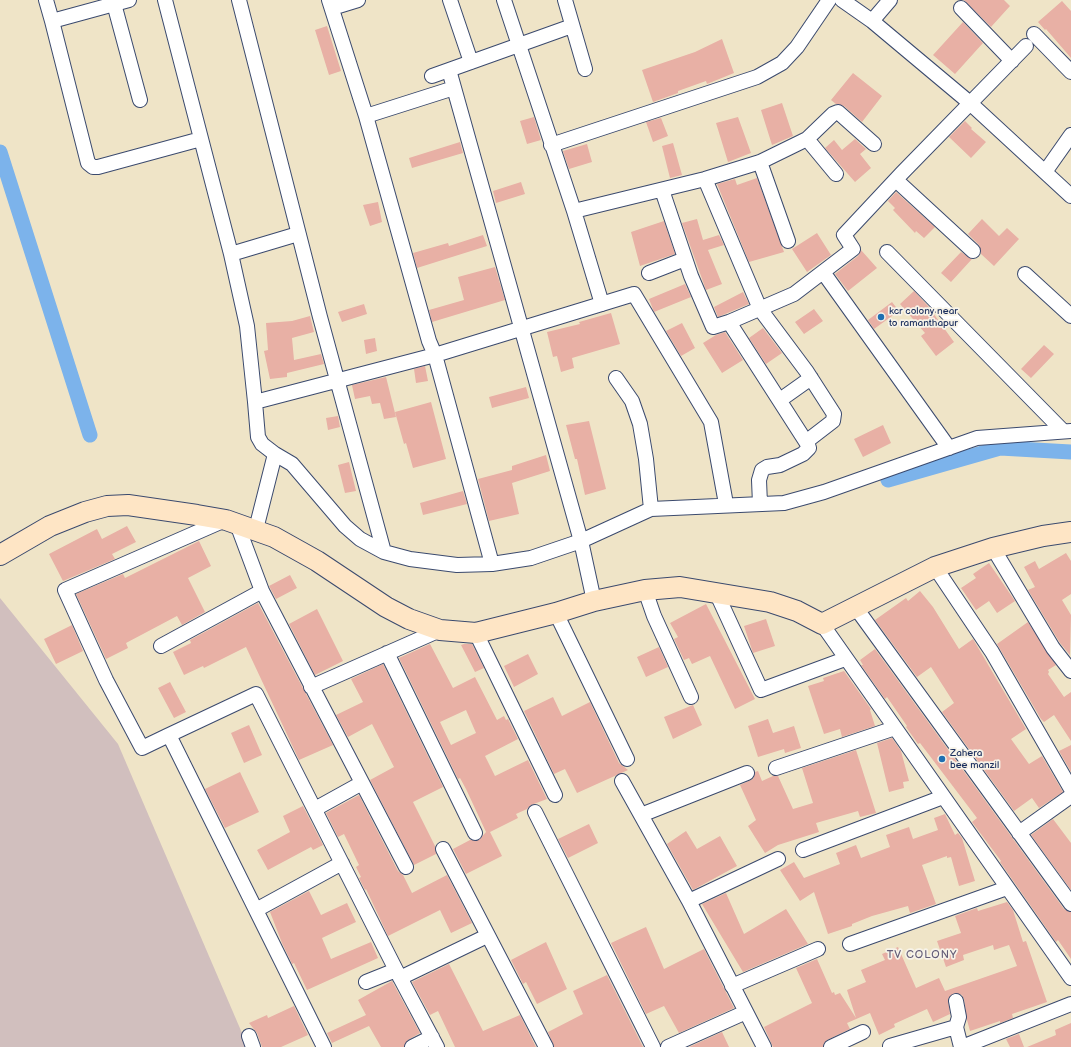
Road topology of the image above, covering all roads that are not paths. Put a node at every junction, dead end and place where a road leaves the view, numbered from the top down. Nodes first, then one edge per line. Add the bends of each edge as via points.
1 (46, 0) edge
2 (129, 0) edge
3 (165, 0) edge
4 (239, 0) edge
5 (358, 0) edge
6 (450, 0) edge
7 (504, 0) edge
8 (565, 0) edge
9 (829, 0) edge
10 (842, 0) edge
11 (890, 0) edge
12 (113, 2) edge
13 (331, 4) edge
14 (961, 8) dead end
15 (52, 21) junction
16 (872, 21) junction
17 (572, 26) junction
18 (1034, 34) dead end
19 (518, 45) junction
20 (1026, 46) dead end
21 (1012, 61) junction
22 (471, 62) junction
23 (585, 69) dead end
24 (449, 70) junction
25 (1071, 72) edge
26 (432, 76) dead end
27 (454, 88) junction
28 (140, 100) dead end
29 (970, 103) junction
30 (366, 116) junction
31 (1071, 135) edge
32 (201, 139) junction
33 (807, 139) junction
34 (874, 144) dead end
35 (551, 145) junction
36 (760, 162) junction
37 (1045, 172) junction
38 (836, 174) dead end
39 (705, 179) junction
40 (896, 181) junction
41 (662, 190) junction
42 (1071, 196) edge
43 (574, 211) junction
44 (298, 234) junction
45 (788, 241) dead end
46 (973, 251) dead end
47 (887, 252) dead end
48 (231, 254) junction
49 (685, 259) junction
50 (823, 272) junction
51 (649, 273) dead end
52 (1025, 274) dead end
53 (602, 304) junction
54 (760, 309) junction
55 (1071, 316) edge
56 (729, 322) junction
57 (521, 328) junction
58 (435, 355) junction
59 (616, 378) dead end
60 (811, 378) junction
61 (338, 382) junction
62 (780, 400) junction
63 (255, 402) junction
64 (1067, 431) edge
65 (807, 441) junction
66 (949, 448) junction
67 (273, 459) junction
68 (726, 504) junction
69 (760, 504) junction
70 (651, 509) junction
71 (231, 522) junction
72 (256, 529) junction
73 (1071, 532) edge
74 (582, 547) junction
75 (993, 548) junction
76 (384, 552) junction
77 (0, 555) edge
78 (492, 564) junction
79 (935, 567) junction
80 (645, 590) junction
81 (262, 591) junction
82 (716, 592) junction
83 (594, 601) junction
84 (856, 608) junction
85 (556, 613) junction
86 (822, 624) junction
87 (440, 630) junction
88 (476, 633) junction
89 (161, 646) dead end
90 (387, 653) junction
91 (846, 659) junction
92 (1071, 672) edge
93 (311, 687) junction
94 (691, 697) dead end
95 (895, 728) junction
96 (169, 735) junction
97 (626, 759) dead end
98 (776, 768) dead end
99 (747, 773) dead end
100 (622, 781) dead end
101 (362, 783) junction
102 (1071, 789) edge
103 (555, 795) dead end
104 (1071, 796) edge
105 (943, 797) junction
106 (315, 809) junction
107 (535, 812) dead end
108 (641, 815) junction
109 (475, 833) dead end
110 (1018, 833) junction
111 (443, 849) dead end
112 (803, 850) dead end
113 (778, 859) dead end
114 (342, 863) junction
115 (406, 867) dead end
116 (1006, 888) junction
117 (689, 901) junction
118 (1071, 904) edge
119 (256, 910) junction
120 (486, 936) junction
121 (850, 944) dead end
122 (818, 949) dead end
123 (398, 974) junction
124 (1071, 978) edge
125 (366, 982) dead end
126 (732, 986) junction
127 (956, 1001) dead end
128 (1071, 1004) edge
129 (746, 1012) junction
130 (956, 1027) junction
131 (863, 1032) dead end
132 (435, 1042) edge
133 (890, 1046) dead end
134 (324, 1047) edge
135 (412, 1047) edge
136 (546, 1047) edge
137 (653, 1047) edge
138 (668, 1047) edge
139 (764, 1047) edge
140 (832, 1047) edge
141 (962, 1047) edge

1 - 15 street
2 - 12 street
3 - 32 street
4 - 44 street
5 - 13 street
6 - 22 street
7 - 19 street
8 - 17 street
9 - 35 street via 797,47 782,63 757,77
10 - 16 street
11 - 16 street
12 - 15 street
12 - 28 street
13 - 30 street
14 - 21 street
15 - 32 street via 88,163 98,167
16 - 29 street
17 - 19 street
17 - 23 street
18 - 25 street
19 - 22 street
19 - 35 street
20 - 21 street
21 - 29 street
22 - 24 street
24 - 26 street
24 - 27 street
27 - 30 street
27 - 57 street
29 - 37 street
29 - 40 street
30 - 58 street
31 - 37 street
32 - 48 street
33 - 34 street via 838,112
33 - 36 street
33 - 38 street
35 - 43 street
36 - 39 street
36 - 45 street
37 - 42 street
39 - 41 street
39 - 54 street
40 - 46 street
40 - 50 street via 844,235 853,249
41 - 43 street
41 - 49 street
43 - 53 street
44 - 48 street
44 - 61 street
47 - 64 street
48 - 63 street via 247,326
49 - 51 street
49 - 56 street via 712,327
50 - 54 street via 794,294
50 - 66 street
52 - 55 street
53 - 57 street
53 - 68 street via 634,294 711,422
54 - 56 street
54 - 60 street
56 - 62 street
57 - 58 street
57 - 74 street
58 - 61 street
58 - 78 street
59 - 70 street via 632,401 640,424
60 - 62 street
60 - 65 street via 834,414 833,421
61 - 63 street
61 - 76 street
62 - 65 street
63 - 67 street via 258,437
64 - 66 street via 977,438
65 - 69 street via 809,448 802,454 780,465 762,470 759,480
66 - 69 street via 824,492 784,503
67 - 72 street
67 - 76 street via 292,464 298,469 345,526 360,539
68 - 69 street
68 - 70 street
70 - 74 street
71 - 72 street
71 - 77 street via 128,505 106,506 50,526
71 - 81 street
71 - 96 street via 65,590 106,680 142,748
72 - 87 street via 317,561 386,607 409,619
73 - 75 street
74 - 78 street
74 - 83 street
75 - 79 street
75 - 92 street via 1053,648
76 - 78 street via 410,559 457,565
79 - 84 street
79 - 102 street via 992,652
80 - 82 street via 680,587
80 - 83 street
80 - 94 street via 654,616
81 - 89 street
81 - 93 street
82 - 86 street via 770,602 797,611
82 - 91 street via 761,690
83 - 85 street
84 - 86 street
84 - 110 street
85 - 88 street
85 - 97 street
86 - 91 street
87 - 88 street
87 - 90 street
88 - 103 street
90 - 93 street
90 - 109 street
91 - 95 street
93 - 101 street
95 - 98 street
95 - 105 street
96 - 106 street via 256,694
96 - 119 street
99 - 108 street
100 - 108 street
101 - 106 street
101 - 115 street
104 - 110 street
105 - 112 street
105 - 116 street
106 - 114 street
107 - 137 street
108 - 117 street
110 - 118 street
111 - 120 street
113 - 117 street
114 - 119 street
114 - 123 street
116 - 121 street
116 - 124 street
117 - 126 street
119 - 134 street
120 - 123 street
120 - 136 street
122 - 126 street
123 - 125 street
123 - 132 street
126 - 129 street
127 - 130 street via 959,1017
128 - 141 street
129 - 138 street
129 - 139 street
130 - 133 street
130 - 141 street
131 - 140 street
132 - 135 street

